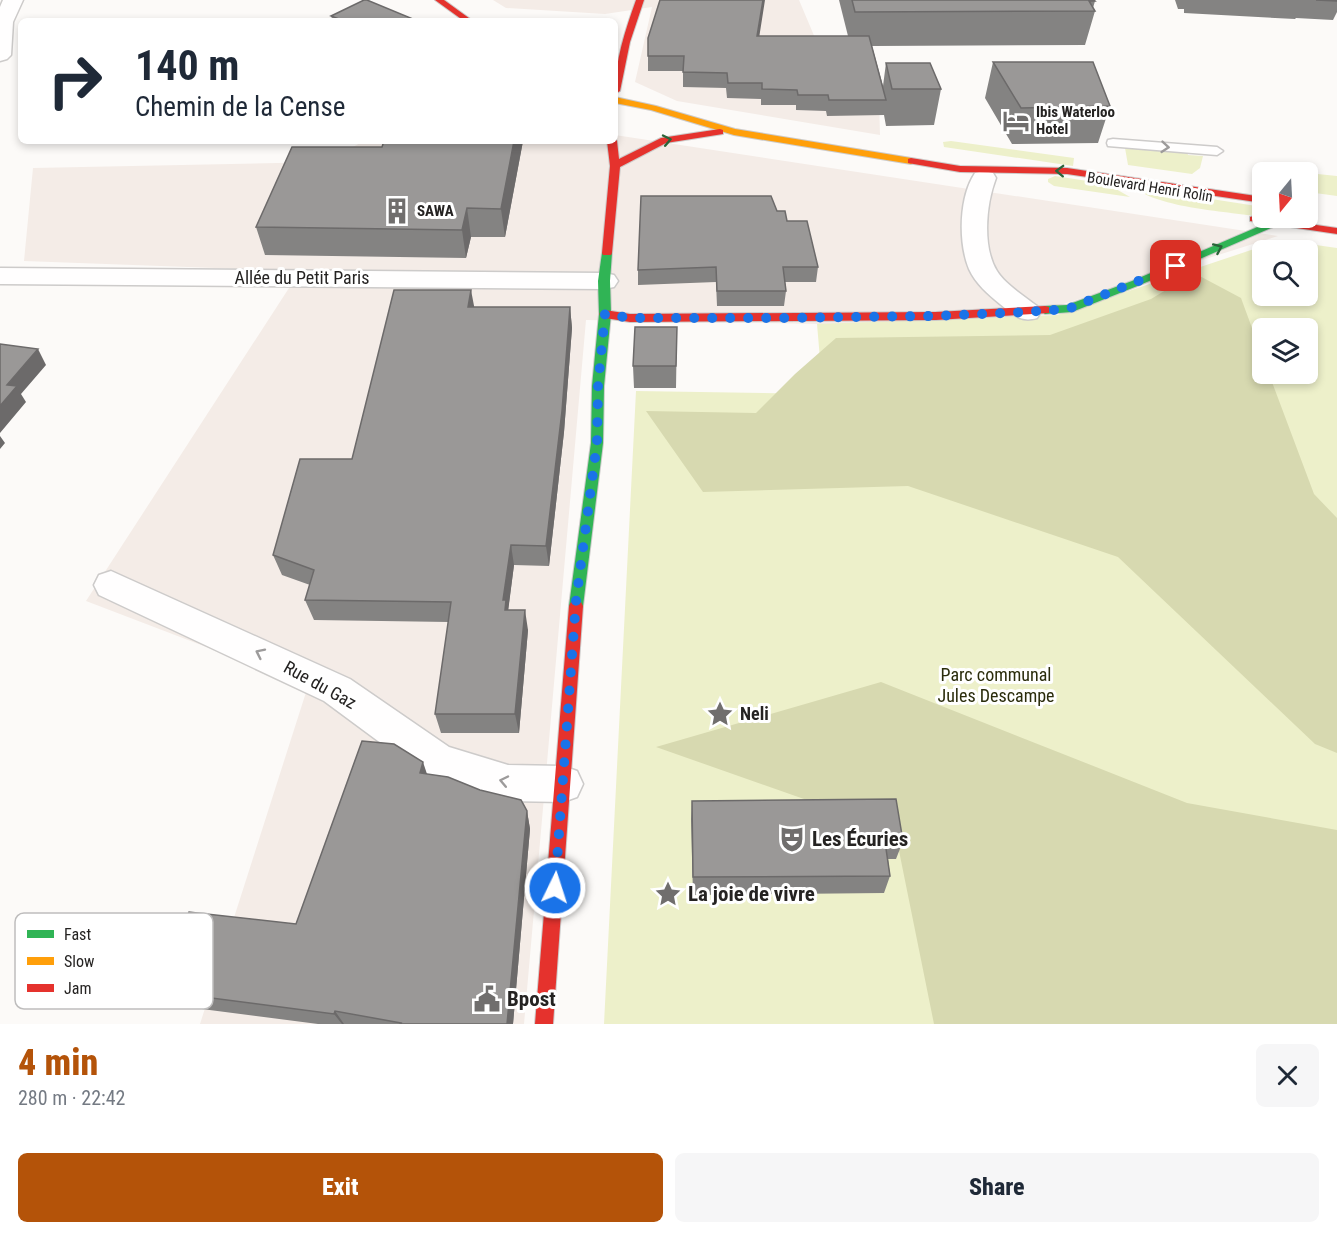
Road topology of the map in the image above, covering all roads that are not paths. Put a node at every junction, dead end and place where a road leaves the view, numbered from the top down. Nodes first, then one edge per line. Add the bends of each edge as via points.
1 (13, 0) edge
2 (439, 0) edge
3 (640, 0) edge
4 (465, 18) edge
5 (2, 22) edge
6 (620, 45) edge
7 (0, 55) edge
8 (618, 63) edge
9 (618, 101) edge
10 (734, 132) junction
11 (1113, 143) dead end
12 (612, 144) edge
13 (1217, 151) dead end
14 (615, 166) junction
15 (972, 174) junction
16 (1030, 185) dead end
17 (1252, 198) edge
18 (1242, 217) dead end
19 (1252, 218) edge
20 (1262, 228) edge
21 (1317, 228) edge
22 (1337, 231) edge
23 (604, 280) junction
24 (5, 281) edge
25 (1027, 312) junction
26 (605, 314) junction
27 (111, 585) dead end
28 (562, 784) junction
29 (544, 1024) edge

1 - 5 street
2 - 4 main road
3 - 6 main road
5 - 7 street
6 - 8 main road
9 - 10 main road, Boulevard Henri Rolin
14 -> 10 main road, Boulevard Henri Rolin via 657,142 701,133
10 - 15 main road, Boulevard Henri Rolin
11 -> 13 lane
12 - 14 main road
14 - 23 main road
15 - 16 main road, Boulevard Henri Rolin
17 -> 15 main road, Boulevard Henri Rolin via 1067,171
15 - 25 street via 978,188 976,246 987,276
18 - 19 main road
25 -> 20 main road via 1068,309
21 - 22 main road
23 - 24 street, Allée du Petit Paris
23 - 26 main road
25 - 26 main road via 784,318 630,318
26 - 28 main road via 597,443 576,601
28 -> 27 street, Rue du Gaz via 508,783 438,762 337,690
28 - 29 main road

